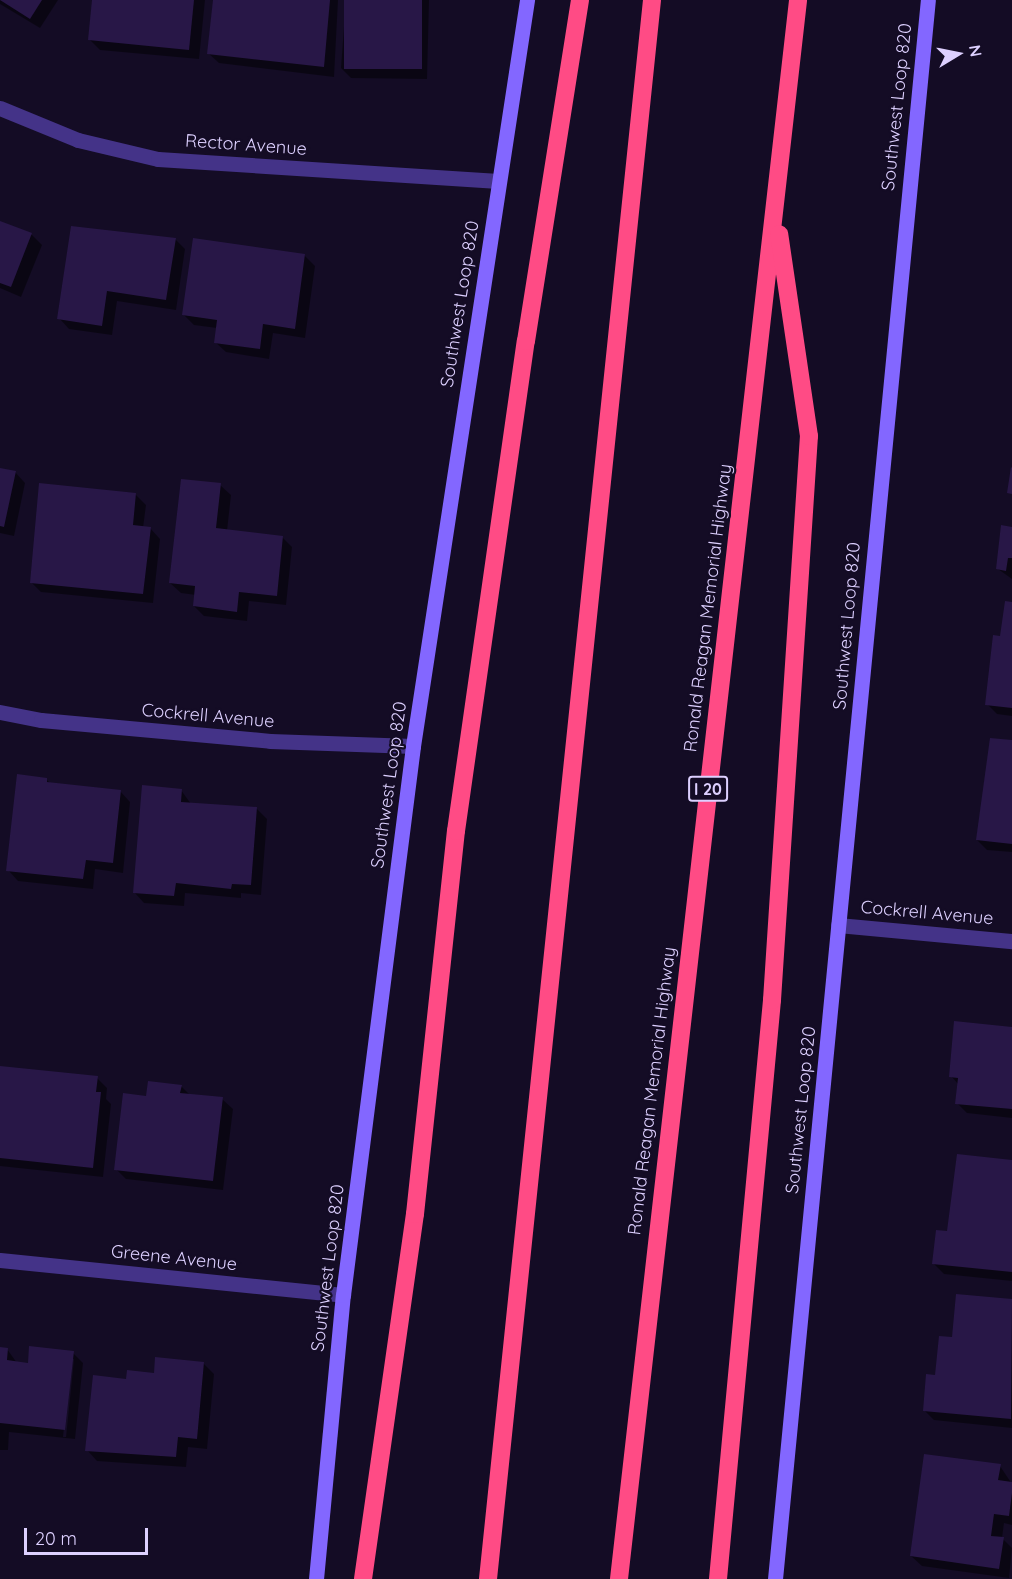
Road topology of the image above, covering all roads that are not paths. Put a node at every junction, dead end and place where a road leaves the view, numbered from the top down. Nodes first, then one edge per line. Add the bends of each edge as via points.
1 (528, 0) edge
2 (580, 0) edge
3 (652, 0) edge
4 (798, 0) edge
5 (928, 0) edge
6 (0, 108) edge
7 (498, 181) junction
8 (775, 209) junction
9 (0, 712) edge
10 (413, 746) junction
11 (838, 925) junction
12 (1012, 940) edge
13 (0, 1260) edge
14 (343, 1296) junction
15 (316, 1579) edge
16 (363, 1579) edge
17 (488, 1579) edge
18 (619, 1579) edge
19 (718, 1579) edge
20 (775, 1579) edge

1 - 7 main road, Southwest Loop 820
2 - 16 highway via 526,341 456,831 415,1214
3 - 17 highway
4 - 8 highway, Ronald Reagan Memorial Highway / I 20
5 - 11 main road, Southwest Loop 820
6 - 7 street, Rector Avenue via 78,140 158,159
7 - 10 main road, Southwest Loop 820
8 - 18 highway, Ronald Reagan Memorial Highway / I 20
8 - 19 highway via 809,436 772,1000
9 - 10 street, Cockrell Avenue via 41,720 270,741
10 - 14 main road, Southwest Loop 820
11 - 12 street, Cockrell Avenue
11 - 20 main road, Southwest Loop 820
13 - 14 street, Greene Avenue
14 - 15 main road, Southwest Loop 820

